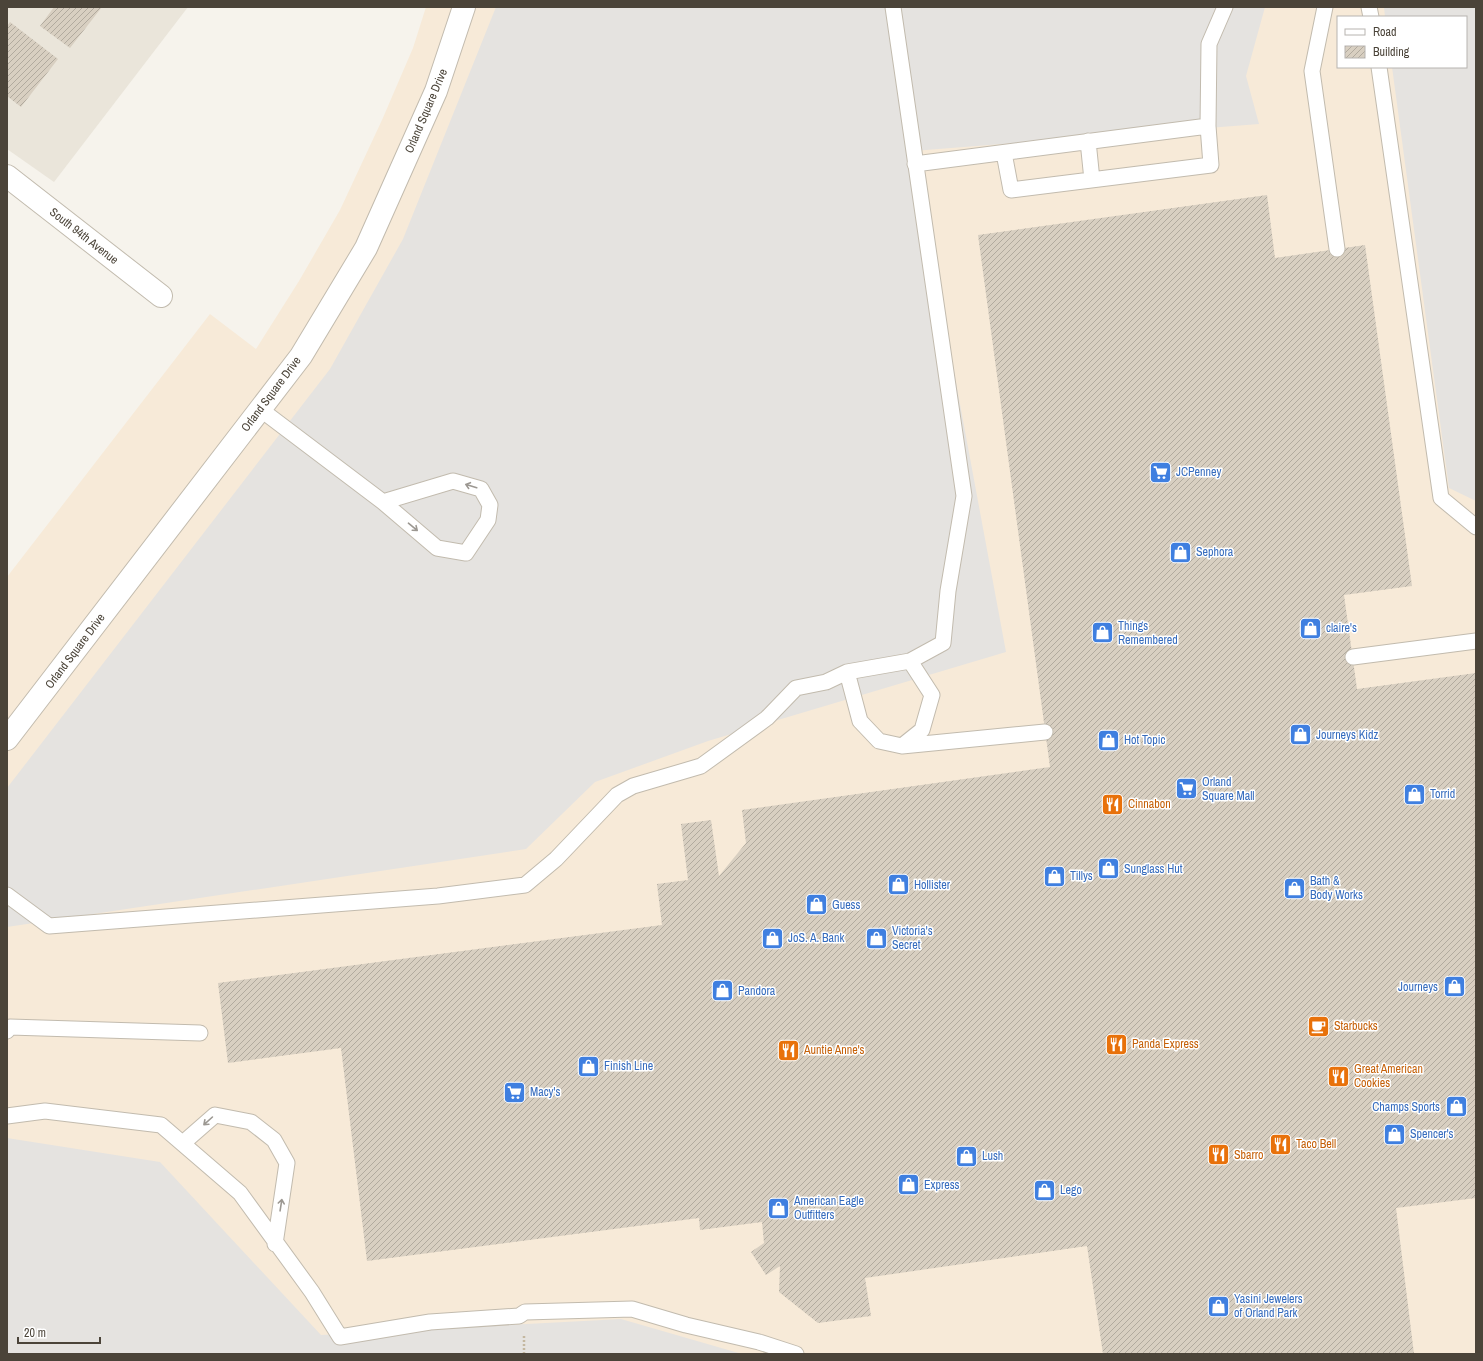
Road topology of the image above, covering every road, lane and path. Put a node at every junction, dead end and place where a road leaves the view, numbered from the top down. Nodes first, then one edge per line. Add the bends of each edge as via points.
1 (464, 7) edge
2 (893, 7) edge
3 (1225, 7) edge
4 (1325, 7) edge
5 (1379, 68) edge
6 (1208, 126) junction
7 (1088, 141) junction
8 (1004, 152) junction
9 (915, 164) junction
10 (7, 176) edge
11 (1092, 180) junction
12 (1337, 250) dead end
13 (160, 296) dead end
14 (260, 409) junction
15 (383, 502) junction
16 (1476, 527) edge
17 (1476, 641) edge
18 (1353, 657) dead end
19 (910, 661) junction
20 (847, 672) junction
21 (1046, 732) dead end
22 (7, 739) edge
23 (902, 746) junction
24 (7, 895) edge
25 (7, 1031) edge
26 (200, 1032) dead end
27 (7, 1116) edge
28 (183, 1143) junction
29 (275, 1244) junction
30 (796, 1354) edge

1 - 14 street, Orland Square Drive via 436,91 366,248 301,356
2 - 9 lane
3 - 6 lane via 1209,44
4 - 12 lane via 1312,71
5 - 16 lane via 1441,498
6 - 7 lane
6 - 11 lane via 1211,165
7 - 8 lane
7 - 11 lane
8 - 9 lane
8 - 11 lane via 1011,190
9 - 19 lane via 964,496 948,591 943,643
10 - 13 street, South 94th Avenue
14 - 15 lane
14 - 22 street, Orland Square Drive
15 -> 15 lane via 437,548 466,553 488,520 490,505 481,489 453,481
17 - 18 lane
19 - 20 lane
19 - 23 lane via 932,695 922,730
20 - 23 lane via 860,721 879,741
20 - 24 lane via 826,682 796,688 767,718 701,766 633,786 617,795 556,859 525,884 430,896 49,926
21 - 23 lane
25 - 26 lane via 10,1027
27 - 28 lane via 45,1112 161,1125
28 - 29 lane via 240,1193
29 -> 28 lane via 287,1163 274,1140 251,1122 215,1115
29 - 30 lane via 312,1292 340,1337 430,1322 519,1316 525,1312 632,1309

